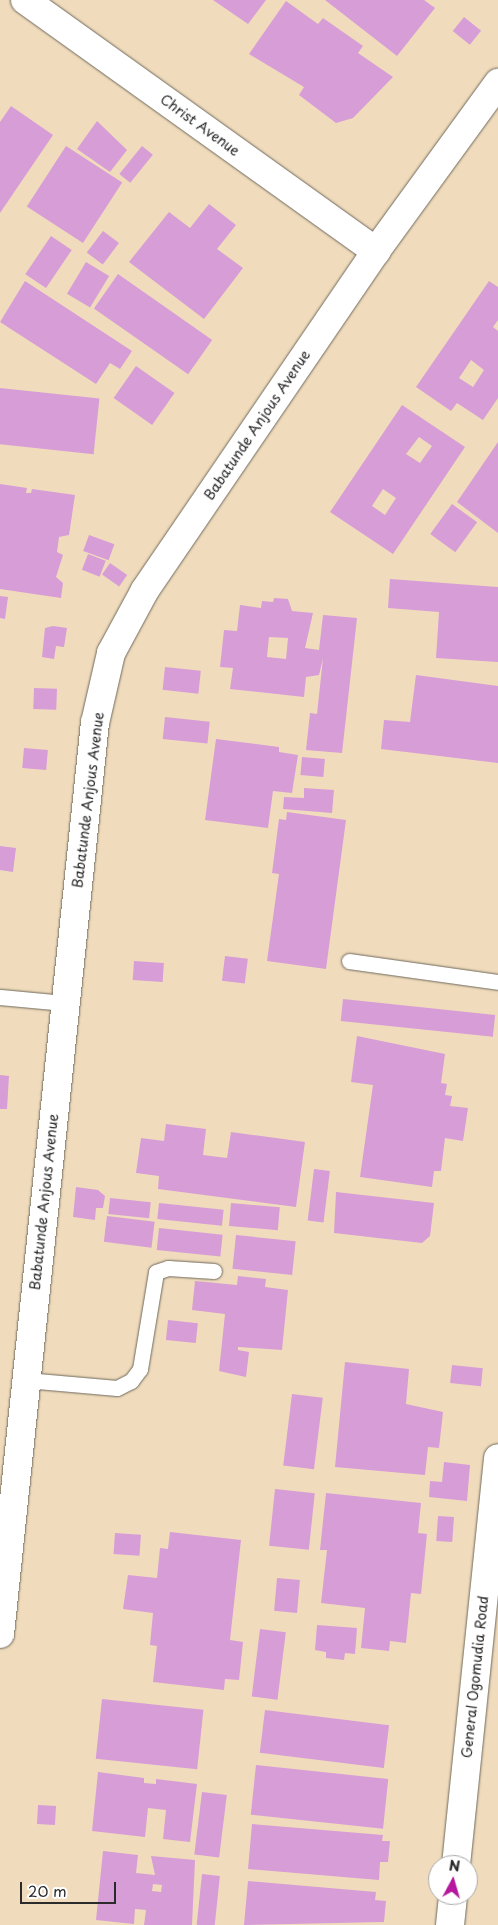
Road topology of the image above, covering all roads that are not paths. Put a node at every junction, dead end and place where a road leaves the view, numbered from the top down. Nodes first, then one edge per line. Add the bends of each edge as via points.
1 (25, 0) edge
2 (498, 83) edge
3 (376, 251) junction
4 (349, 962) dead end
5 (498, 982) edge
6 (0, 997) edge
7 (65, 1004) junction
8 (214, 1271) dead end
9 (26, 1380) junction
10 (11, 1408) edge
11 (498, 1458) edge
12 (0, 1634) edge
13 (457, 1855) edge
14 (452, 1905) edge
15 (450, 1925) edge

1 - 3 street, Christ Avenue
2 - 3 street, Babatunde Anjous Avenue
3 - 7 street, Babatunde Anjous Avenue via 145,590 111,654 95,723
4 - 5 lane
6 - 7 lane
7 - 9 street, Babatunde Anjous Avenue
8 - 9 lane via 168,1268 156,1272 140,1369 132,1381 117,1388
9 - 10 street, Babatunde Anjous Avenue
10 - 12 street, Babatunde Anjous Avenue
11 - 13 street, General Ogomudia Road
14 - 15 street

